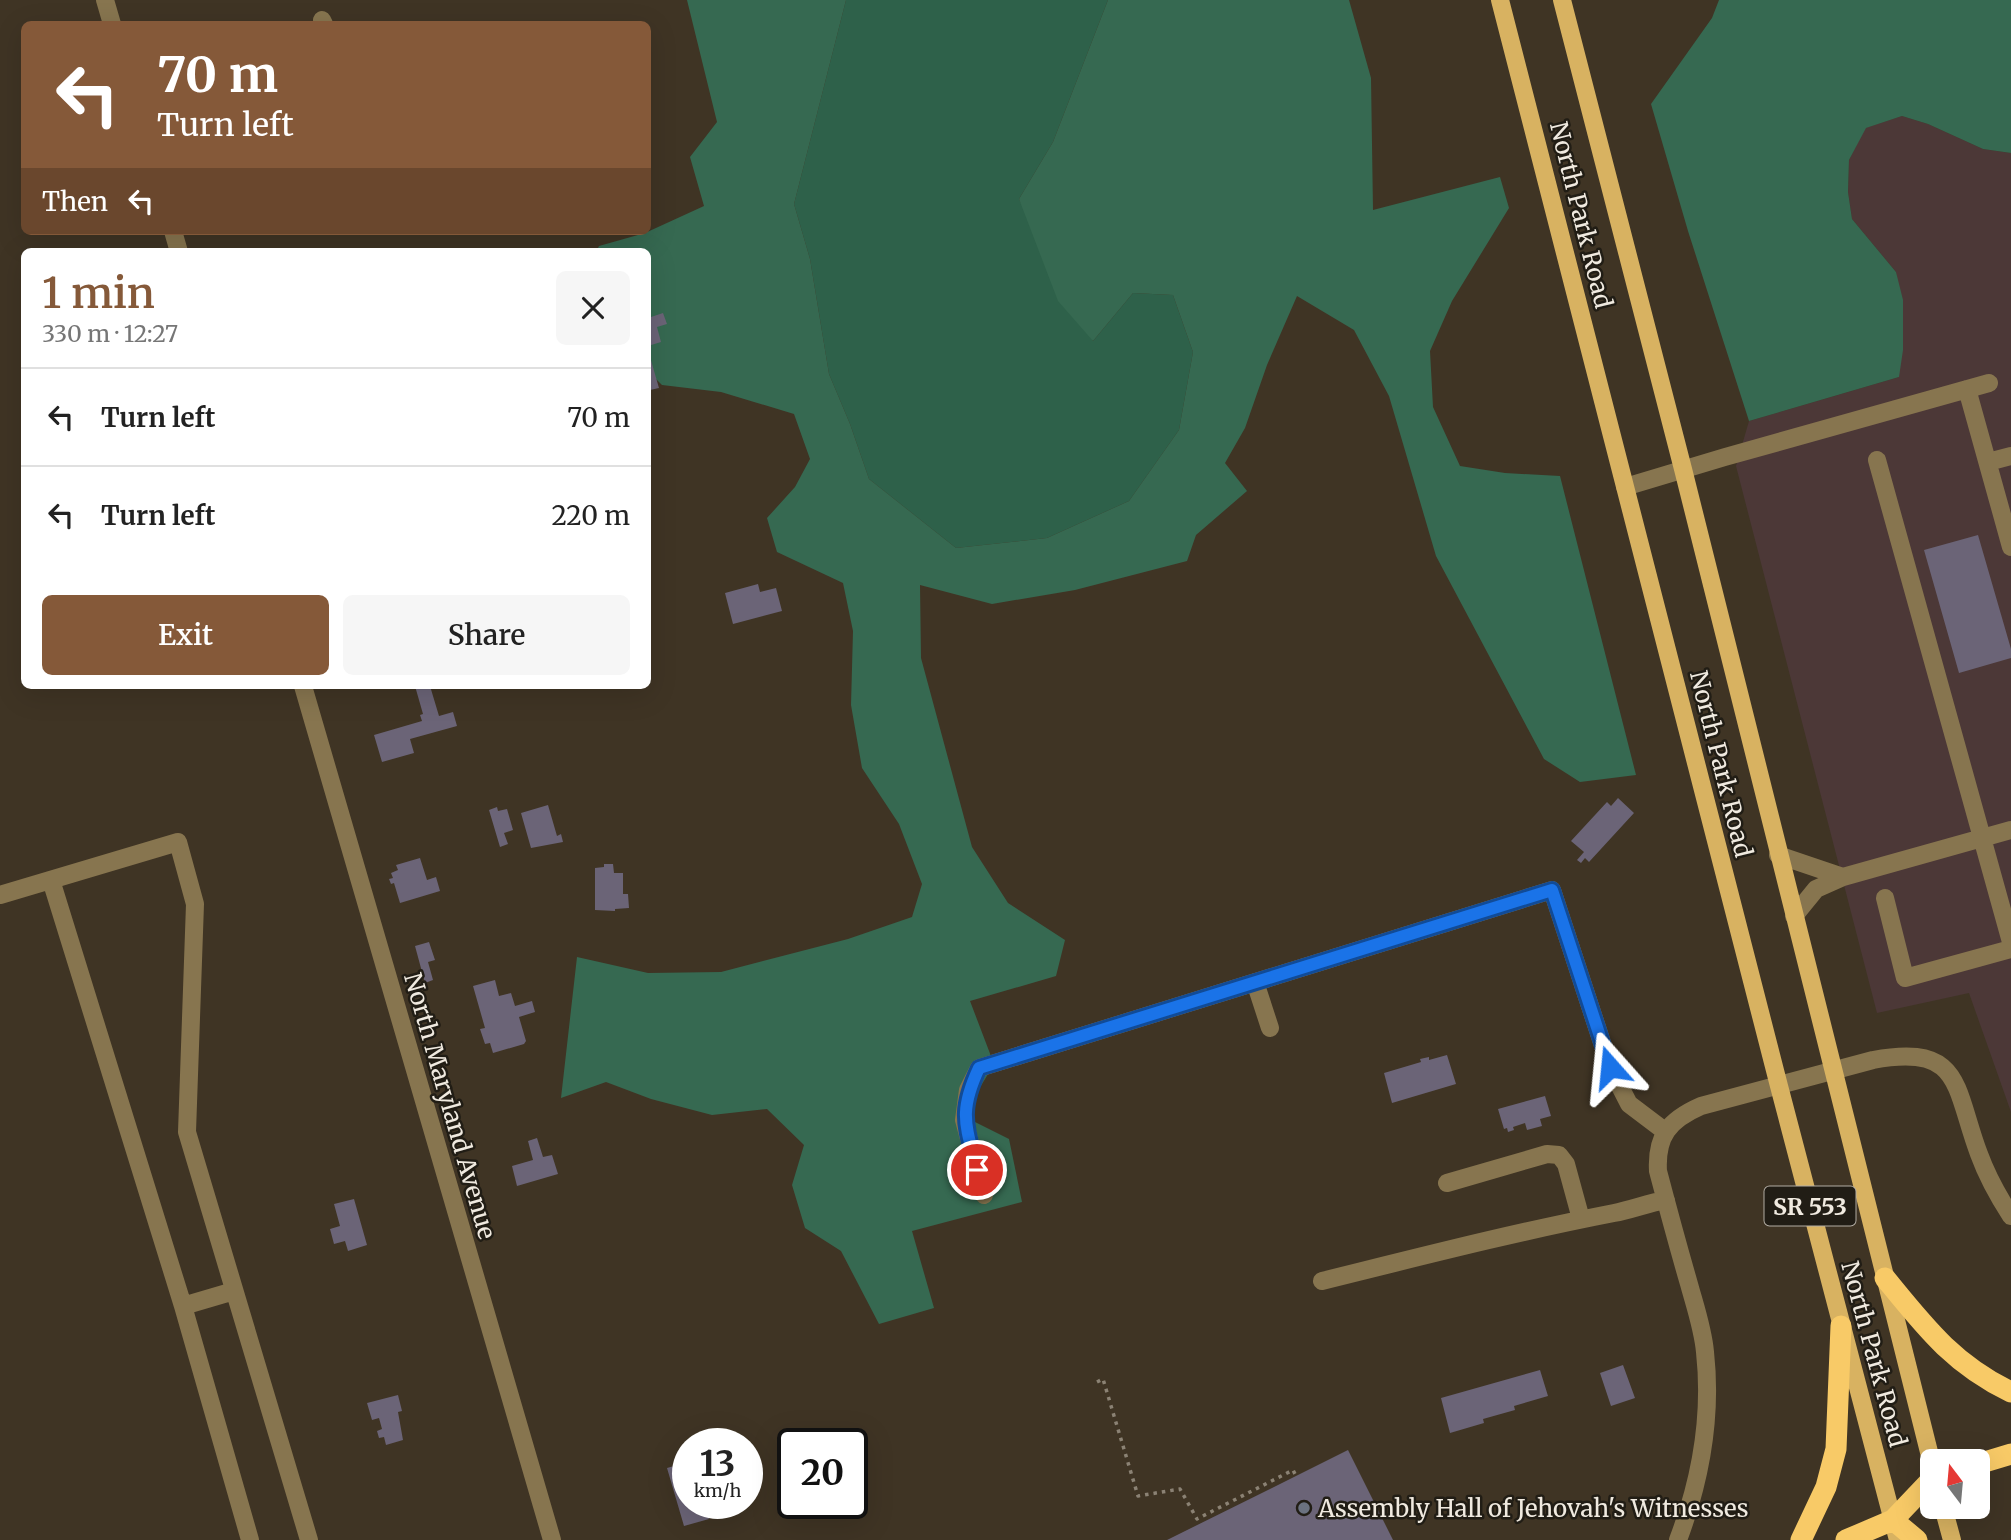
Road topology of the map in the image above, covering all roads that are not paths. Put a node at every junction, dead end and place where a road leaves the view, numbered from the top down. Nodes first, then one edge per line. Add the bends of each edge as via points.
1 (105, 0) edge
2 (1500, 0) edge
3 (1562, 0) edge
4 (112, 21) edge
5 (1989, 383) dead end
6 (1967, 389) junction
7 (2011, 456) edge
8 (1877, 460) dead end
9 (1988, 462) junction
10 (1683, 469) junction
11 (1625, 487) junction
12 (2011, 547) edge
13 (304, 689) edge
14 (2011, 830) edge
15 (1983, 838) junction
16 (1778, 855) junction
17 (1843, 877) junction
18 (51, 880) junction
19 (0, 895) edge
20 (1885, 898) dead end
21 (1794, 916) junction
22 (2011, 942) edge
23 (2011, 948) edge
24 (1255, 982) junction
25 (1270, 1028) dead end
26 (1832, 1071) junction
27 (1779, 1086) junction
28 (1666, 1132) junction
29 (1447, 1182) dead end
30 (984, 1195) dead end
31 (1666, 1200) junction
32 (2011, 1216) edge
33 (1581, 1219) junction
34 (1885, 1278) junction
35 (1322, 1281) dead end
36 (234, 1291) junction
37 (183, 1306) junction
38 (1841, 1326) junction
39 (2011, 1392) edge
40 (1928, 1449) edge
41 (2011, 1454) edge
42 (1990, 1460) edge
43 (1920, 1496) edge
44 (1946, 1519) edge
45 (1895, 1530) edge
46 (250, 1540) edge
47 (309, 1540) edge
48 (552, 1540) edge
49 (1678, 1540) edge
50 (1801, 1540) edge
51 (1846, 1540) edge
52 (1917, 1540) edge
53 (1952, 1540) edge

1 - 4 street
2 - 11 main road, North Park Road
3 - 10 main road, North Park Road
5 - 6 street
6 - 9 street
6 - 10 street
7 - 9 street
8 - 15 street
9 - 12 street
10 - 11 street
10 - 16 main road, North Park Road
11 - 27 main road, North Park Road
13 - 48 street, North Maryland Avenue
14 - 15 street
15 - 17 street
15 - 22 street
16 - 17 street
16 - 21 main road, North Park Road
17 - 21 street via 1816,889
18 - 19 street
18 - 36 street via 178,842 195,904 187,1132
18 - 37 street
20 - 23 street via 1905,978
21 - 26 main road, North Park Road
24 - 25 street
24 - 28 street via 1552,890 1610,1067 1629,1104
24 - 30 street via 979,1068 968,1090 964,1120
26 - 27 street
26 - 32 street via 1900,1055 1935,1061 1959,1090 1978,1153
26 - 34 main road, North Park Road / SR 553
27 - 28 street via 1701,1106 1681,1115
27 - 38 main road, North Park Road / SR 553
28 - 31 street via 1657,1152
29 - 33 street via 1553,1153 1566,1164
31 - 33 street
31 - 49 street via 1704,1342 1707,1397 1699,1476
33 - 35 street
34 - 39 highway via 1953,1356
34 - 40 main road, North Park Road / SR 553
36 - 37 street
36 - 47 street
37 - 46 street
38 - 45 main road, North Park Road / SR 553
38 - 50 highway via 1836,1449 1826,1487
41 - 42 highway
43 - 45 highway
44 - 53 main road
45 - 51 highway
45 - 52 highway

